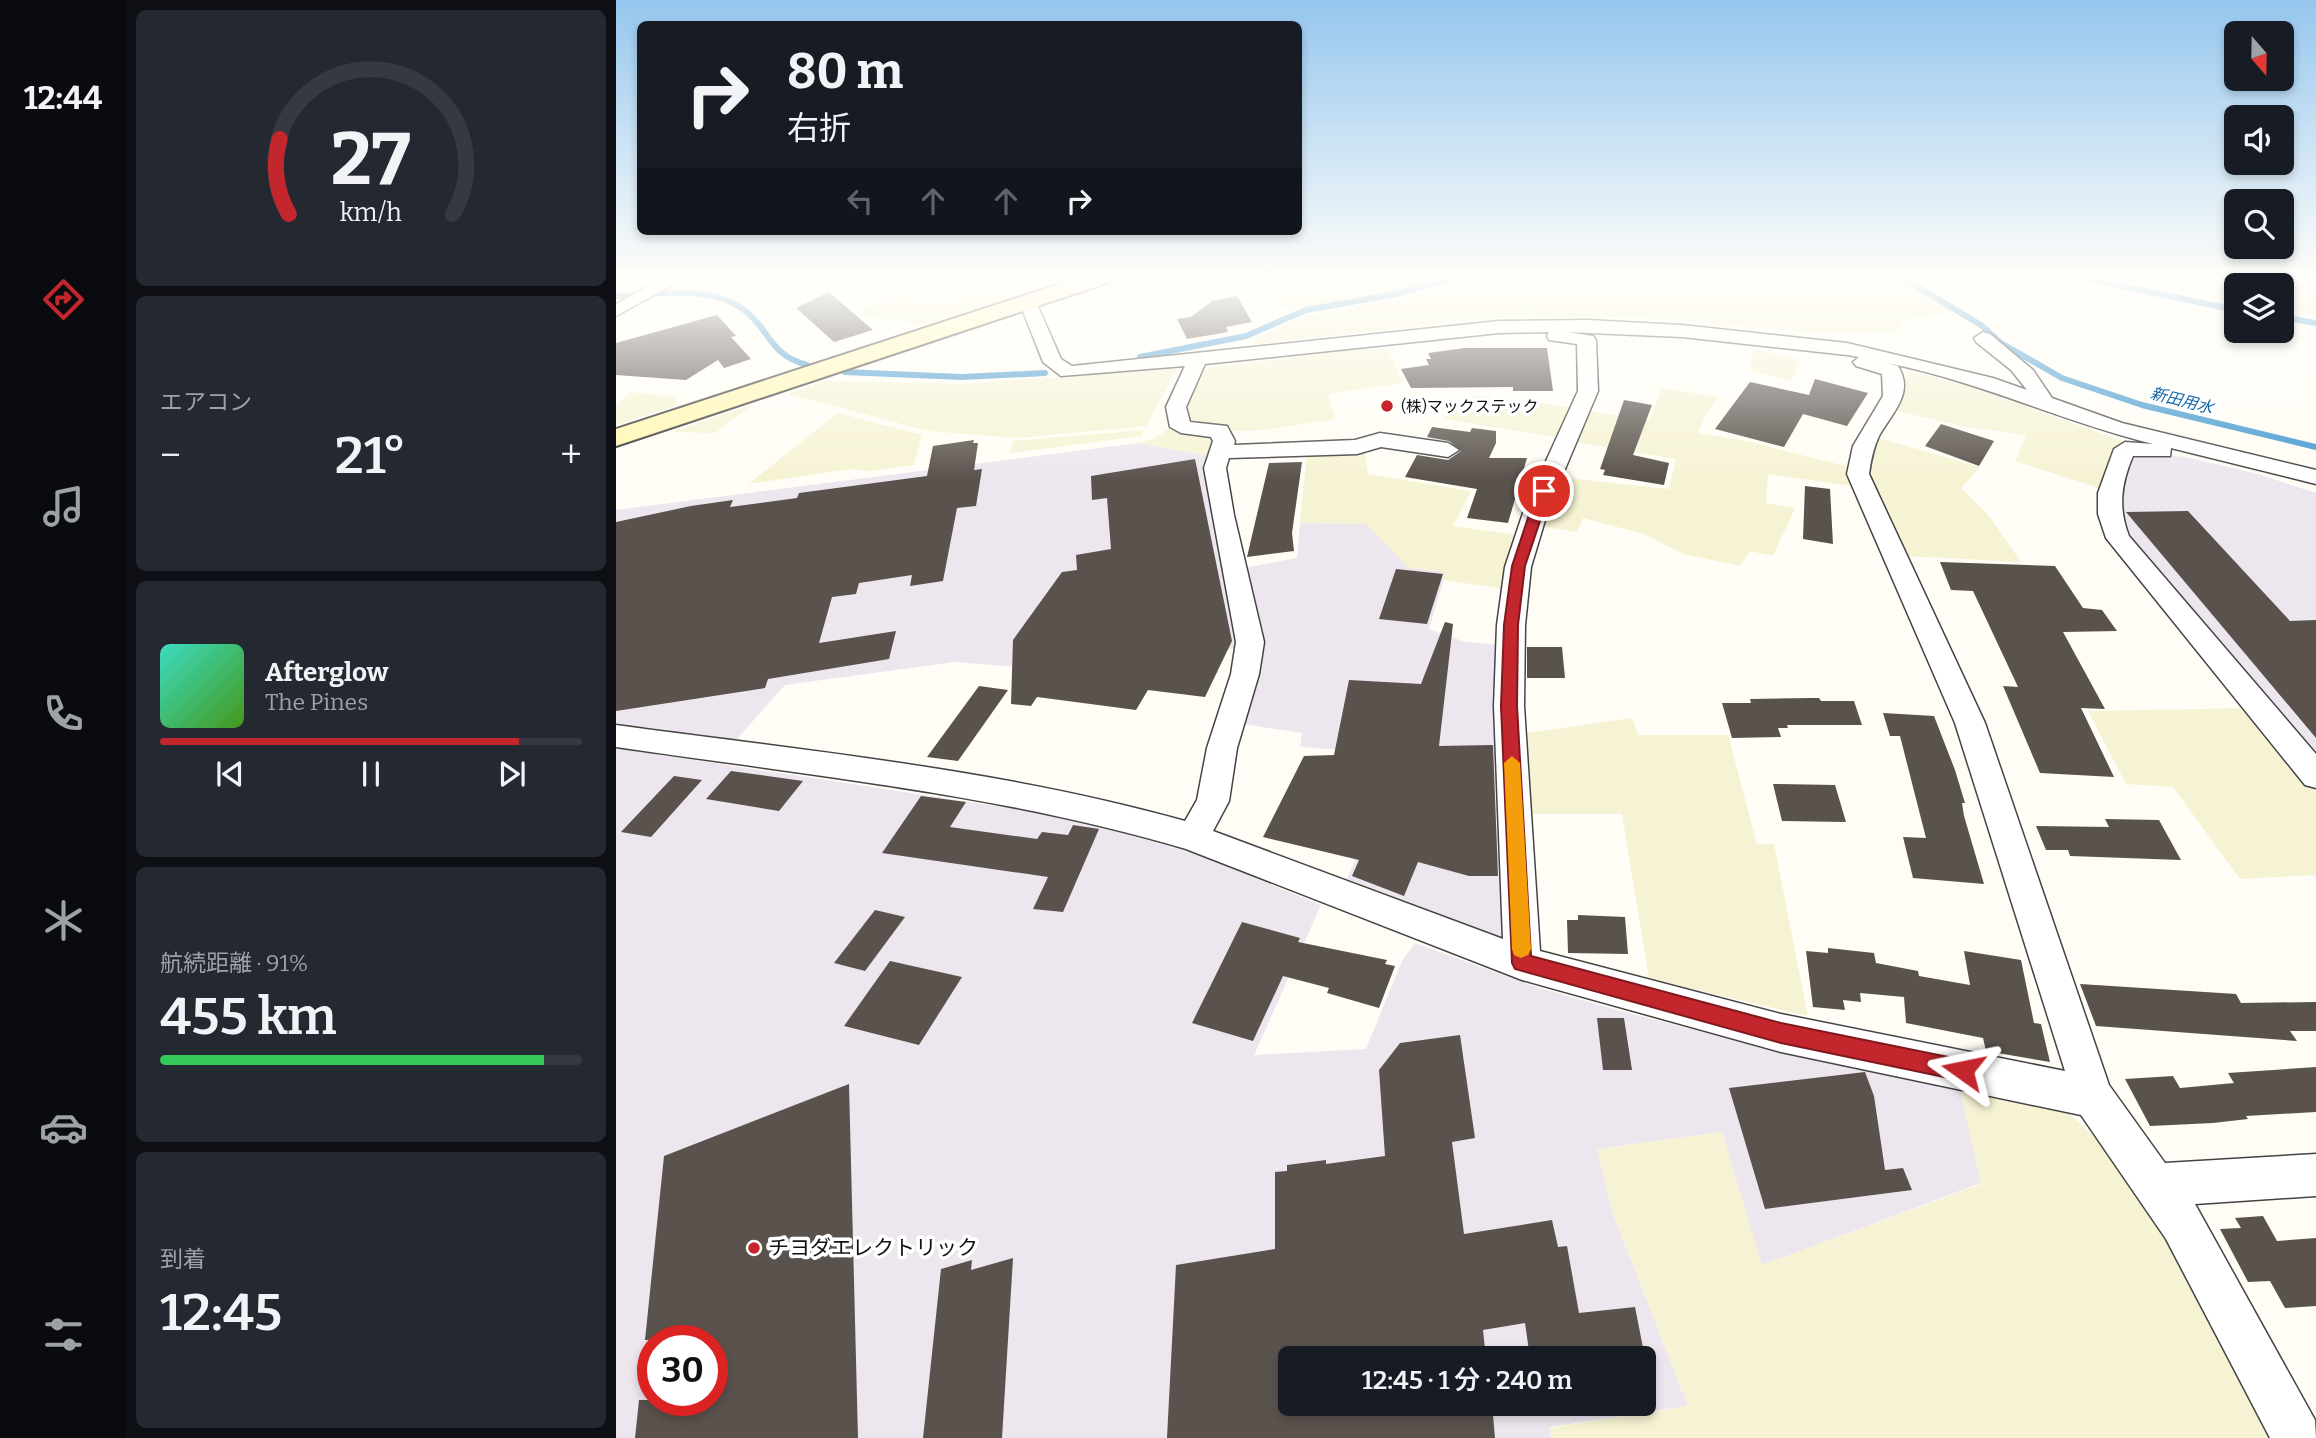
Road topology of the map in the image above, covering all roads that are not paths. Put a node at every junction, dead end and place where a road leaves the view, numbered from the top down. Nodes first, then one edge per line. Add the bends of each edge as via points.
1 (896, 345) edge
2 (1046, 345) edge
3 (1333, 345) edge
4 (1586, 345) edge
5 (1805, 345) joint
6 (1998, 345) edge
7 (1197, 360) junction
8 (2043, 402) junction
9 (616, 438) edge
10 (1448, 450) dead end
11 (1221, 452) junction
12 (2212, 452) junction
13 (2278, 469) junction
14 (2316, 477) edge
15 (2316, 488) edge
16 (616, 736) edge
17 (2316, 776) edge
18 (1193, 837) junction
19 (1522, 963) junction
20 (2093, 1097) junction
21 (2316, 1175) edge
22 (2156, 1185) junction
23 (2297, 1438) edge

1 - 9 main road
2 - 7 street via 1053,362 1068,372
3 - 7 street
4 - 19 street via 1588,391 1537,507 1518,566 1511,625 1509,706
5 - 8 street via 1893,358
5 - 20 street via 1891,370 1895,387 1863,441 1858,474 1970,723
6 - 8 street via 2040,392
7 - 11 street via 1177,407 1181,427 1219,431 1224,441
8 - 12 street via 2115,428
10 - 11 street via 1380,440 1357,447
11 - 18 street via 1215,468 1222,515 1250,642 1213,801
12 - 13 street
12 - 17 street via 2125,449 2113,474 2108,517 2118,538
13 - 14 street
13 - 15 street
16 - 18 street via 958,785 1138,821
18 - 19 street
19 - 20 street via 1781,1033
20 - 22 street
21 - 22 street
22 - 23 street via 2182,1223

